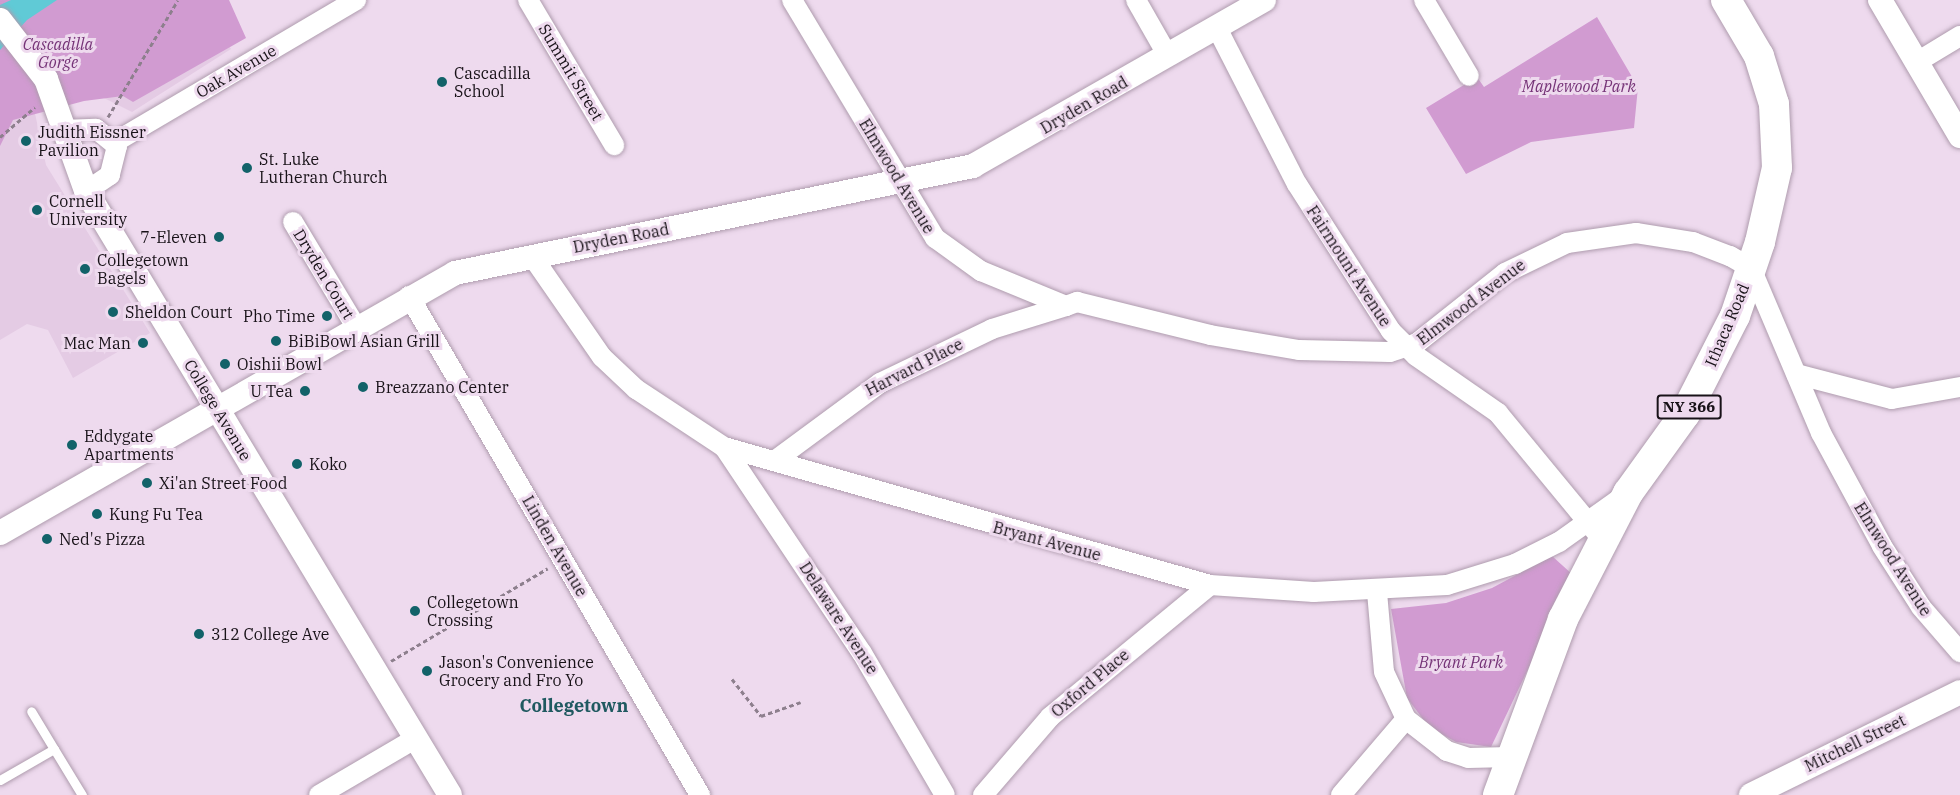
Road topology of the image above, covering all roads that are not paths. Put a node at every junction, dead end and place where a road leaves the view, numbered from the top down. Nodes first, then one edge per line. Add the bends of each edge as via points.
1 (356, 0) edge
2 (528, 0) edge
3 (792, 0) edge
4 (1136, 0) edge
5 (1264, 0) edge
6 (1424, 0) edge
7 (1726, 0) edge
8 (1880, 0) edge
9 (0, 20) edge
10 (1217, 28) junction
11 (1960, 36) edge
12 (1168, 56) junction
13 (1917, 62) junction
14 (1469, 76) dead end
15 (62, 130) junction
16 (1960, 136) edge
17 (115, 142) junction
18 (614, 145) dead end
19 (899, 182) junction
20 (86, 191) junction
21 (293, 222) dead end
22 (532, 256) junction
23 (1751, 268) junction
24 (409, 296) junction
25 (1066, 306) junction
26 (356, 327) junction
27 (1406, 348) junction
28 (1796, 374) junction
29 (1960, 387) edge
30 (217, 409) junction
31 (724, 447) junction
32 (777, 459) junction
33 (1596, 532) junction
34 (0, 533) edge
35 (1210, 585) junction
36 (1377, 592) junction
37 (1960, 652) edge
38 (1960, 692) edge
39 (31, 711) dead end
40 (1406, 719) junction
41 (416, 738) junction
42 (54, 749) junction
43 (1511, 757) junction
44 (0, 780) edge
45 (82, 795) edge
46 (319, 795) edge
47 (450, 795) edge
48 (700, 795) edge
49 (945, 795) edge
50 (983, 795) edge
51 (1341, 795) edge
52 (1498, 795) edge
53 (1751, 795) edge

1 - 17 street, Oak Avenue
2 - 18 street, Summit Street
3 - 19 street, Elmwood Avenue
4 - 12 street
5 - 10 street, Dryden Road
6 - 14 street
7 - 23 main road, Ithaca Road / NY 366 via 1759,56 1777,127 1777,168
8 - 13 street
9 - 15 street, College Avenue via 36,64
10 - 12 street, Dryden Road
10 - 27 street, Fairmount Avenue via 1297,184 1353,275
11 - 13 street
12 - 19 street, Dryden Road via 997,155
13 - 16 street
15 - 17 street via 96,129
15 - 20 street, College Avenue
17 - 20 street via 114,168
19 - 22 street, Dryden Road
19 - 25 street, Elmwood Avenue via 929,231 954,256
20 - 30 street, College Avenue
21 - 26 street, Dryden Court
22 - 24 street, Dryden Road via 455,273
22 - 31 street, Bryant Avenue via 602,357 636,389
23 - 27 street, Elmwood Avenue via 1693,242 1661,236 1586,237 1550,248 1505,273
23 - 28 street, Elmwood Avenue
23 - 33 main road, Ithaca Road / NY 366 via 1728,332 1685,414
24 - 26 street, Dryden Road
24 - 48 street, Linden Avenue
25 - 27 street, Elmwood Avenue via 1077,302 1210,335 1299,350
25 - 32 street, Harvard Place via 992,329 880,383
26 - 30 street, Dryden Road
27 - 33 street, Fairmount Avenue via 1498,413
28 - 29 street via 1892,399
28 - 37 street, Elmwood Avenue via 1882,546 1921,607
30 - 34 street, Dryden Road
30 - 41 street, College Avenue
31 - 32 street, Bryant Avenue
31 - 49 street, Delaware Avenue via 862,653
32 - 35 street, Bryant Avenue via 975,521
33 - 36 street, Bryant Avenue via 1470,580
33 - 43 main road, Ithaca Road / NY 366
35 - 36 street, Bryant Avenue
35 - 50 street, Oxford Place via 1050,717
36 - 40 street via 1384,672
38 - 53 street, Mitchell Street
39 - 42 lane
40 - 43 street via 1447,752 1481,759
40 - 51 street
41 - 46 street
41 - 47 street, College Avenue
42 - 44 lane
42 - 45 lane
43 - 52 main road, Ithaca Road / NY 366

